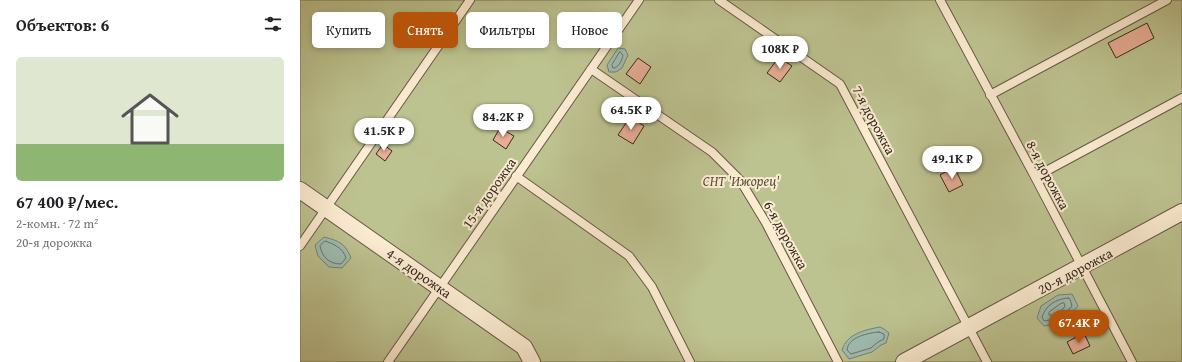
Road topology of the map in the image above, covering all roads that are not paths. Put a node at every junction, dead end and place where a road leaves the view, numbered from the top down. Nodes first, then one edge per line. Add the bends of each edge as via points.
1 (470, 0) edge
2 (639, 0) edge
3 (719, 0) edge
4 (940, 0) edge
5 (1167, 0) edge
6 (591, 69) junction
7 (990, 95) junction
8 (1182, 98) edge
9 (516, 176) junction
10 (1035, 177) junction
11 (300, 190) edge
12 (327, 208) junction
13 (1182, 212) edge
14 (300, 246) edge
15 (1082, 267) junction
16 (439, 288) junction
17 (969, 328) junction
18 (388, 362) edge
19 (532, 362) edge
20 (690, 362) edge
21 (838, 362) edge
22 (904, 362) edge
23 (987, 362) edge
24 (1132, 362) edge

1 - 12 lane
2 - 6 lane, 15-я дорожка
3 - 17 lane, 7-я дорожка via 840,84
4 - 7 lane, 8-я дорожка
5 - 7 lane
6 - 9 lane, 15-я дорожка
6 - 21 lane, 6-я дорожка via 712,152 740,180 766,223
7 - 10 lane, 8-я дорожка
8 - 10 lane
9 - 16 lane, 15-я дорожка
9 - 20 lane via 629,256 652,287
10 - 15 lane, 8-я дорожка
11 - 12 street, 4-я дорожка
12 - 14 lane
12 - 16 street, 4-я дорожка
13 - 15 street, 20-я дорожка
15 - 17 street, 20-я дорожка
15 - 24 lane, 8-я дорожка
16 - 18 lane, 15-я дорожка
16 - 19 street, 4-я дорожка via 524,347
17 - 22 street, 20-я дорожка
17 - 23 lane, 7-я дорожка

